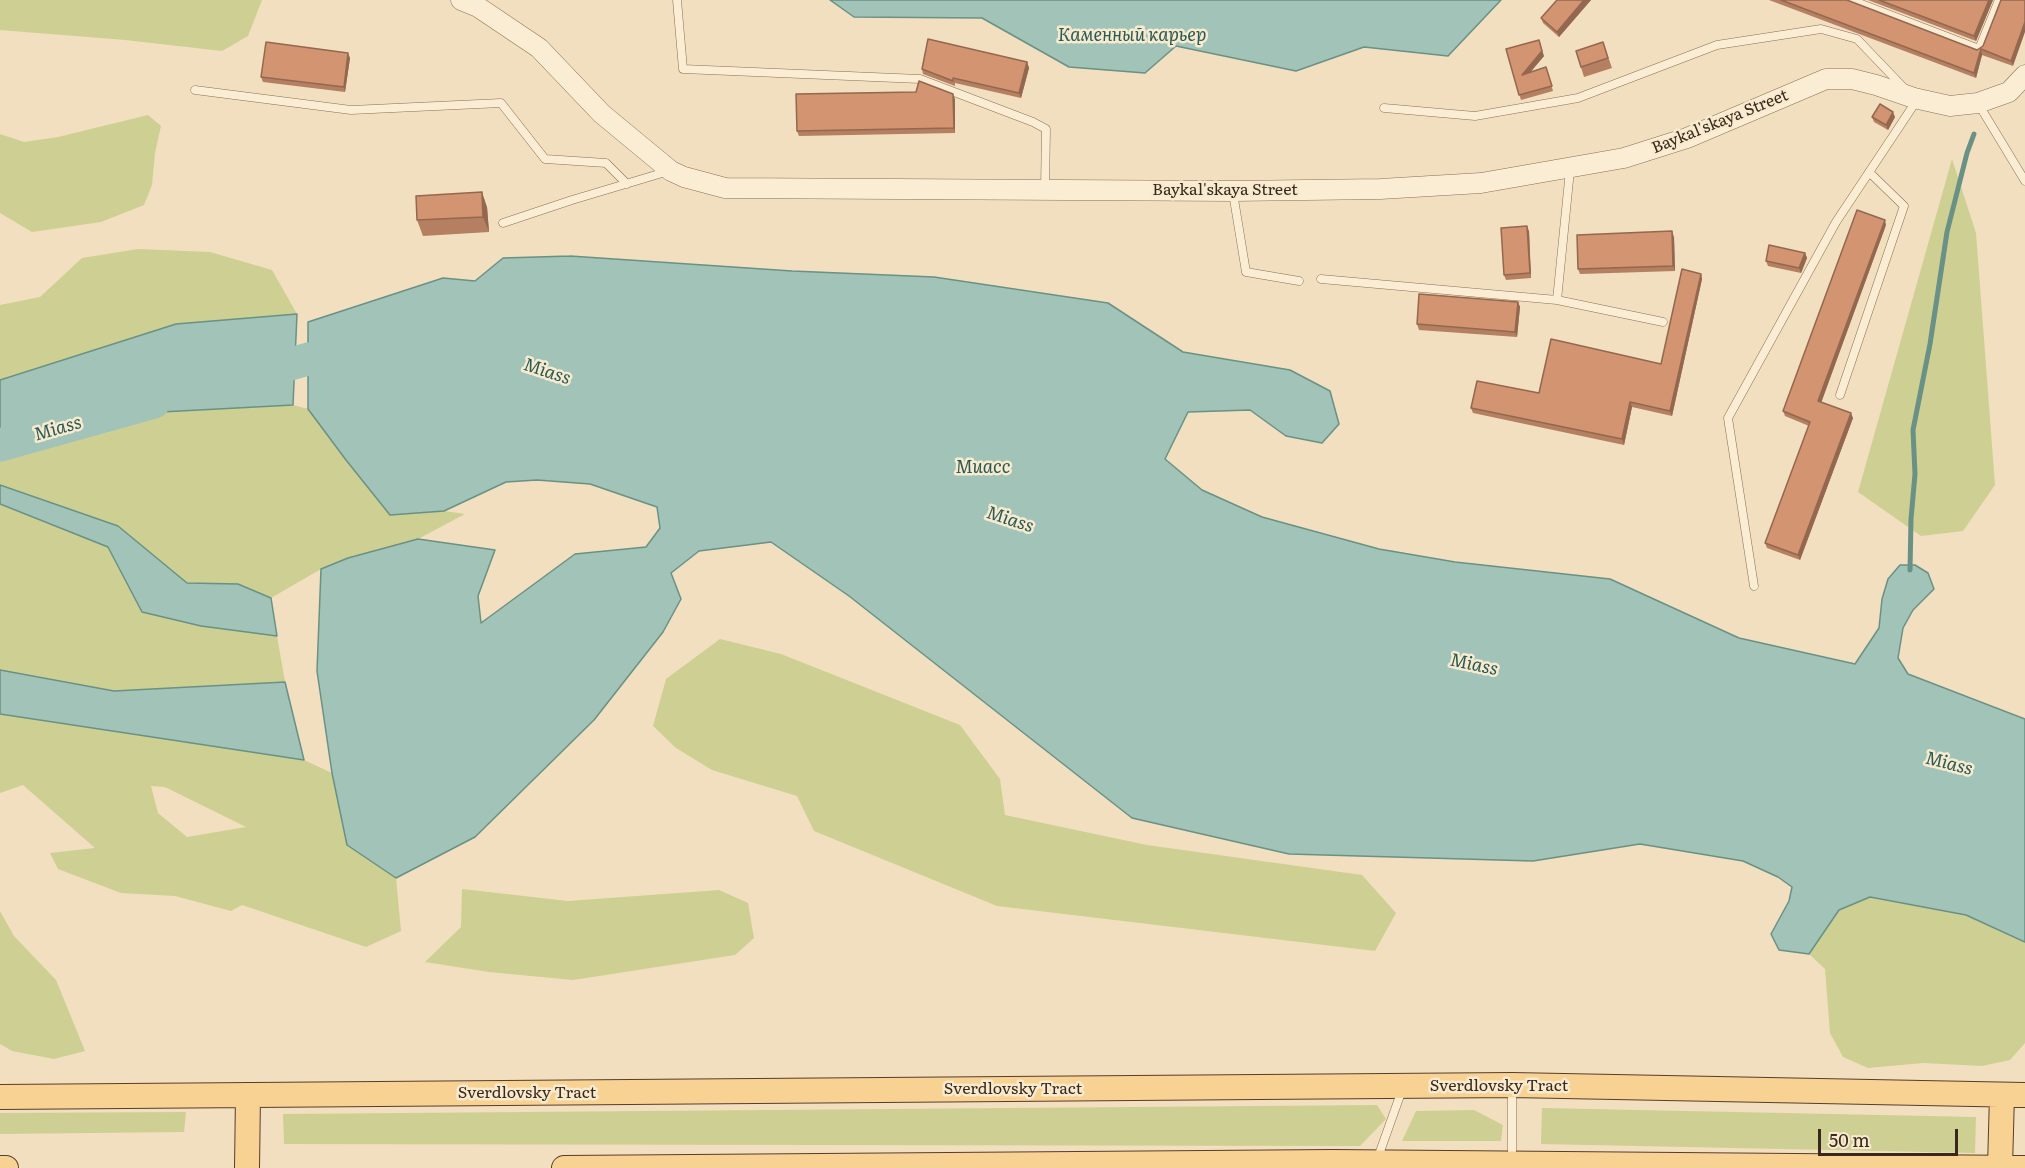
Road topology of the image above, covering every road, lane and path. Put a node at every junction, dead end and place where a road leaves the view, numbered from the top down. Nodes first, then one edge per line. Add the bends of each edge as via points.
1 (461, 0) edge
2 (677, 0) edge
3 (1851, 0) edge
4 (1999, 0) edge
5 (2023, 79) edge
6 (195, 90) dead end
7 (1916, 98) junction
8 (1978, 103) junction
9 (1384, 108) dead end
10 (1570, 168) junction
11 (670, 171) junction
12 (1869, 172) junction
13 (2025, 181) edge
14 (627, 184) junction
15 (1045, 189) junction
16 (1233, 191) junction
17 (503, 223) dead end
18 (1321, 279) dead end
19 (1299, 281) dead end
20 (1557, 300) junction
21 (1663, 322) dead end
22 (1840, 395) dead end
23 (1754, 586) dead end
24 (1512, 1085) junction
25 (1404, 1086) junction
26 (248, 1095) junction
27 (2013, 1095) edge
28 (0, 1096) edge
29 (1376, 1163) junction
30 (1332, 1165) edge
31 (1512, 1166) edge
32 (2000, 1167) edge
33 (0, 1168) edge
34 (6, 1168) edge
35 (247, 1168) edge
36 (564, 1168) edge
37 (2025, 1168) edge

1 - 11 street, Baykal'skaya Street via 478,7 538,48 602,114
2 - 15 lane via 682,69 920,79 1046,129
3 - 4 lane via 1979,49
5 - 8 street, Baykal'skaya Street via 2008,92
6 - 14 lane via 351,110 501,103 545,159 606,163
7 - 8 street, Baykal'skaya Street via 1950,106
7 - 9 lane via 1857,39 1821,29 1717,45 1578,98 1475,116
7 - 10 street, Baykal'skaya Street via 1852,79 1826,79 1687,138 1623,158
7 - 12 lane
8 - 13 lane
10 - 16 street, Baykal'skaya Street via 1481,183
10 - 20 lane
11 - 14 lane
11 - 15 street, Baykal'skaya Street via 725,188
12 - 22 lane via 1904,206
12 - 23 lane via 1836,222 1728,418
14 - 17 lane
15 - 16 street, Baykal'skaya Street
16 - 19 lane via 1246,272
18 - 20 lane
20 - 21 lane
24 - 25 main road, Sverdlovsky Tract
24 - 27 main road, Sverdlovsky Tract
24 - 31 lane
25 - 26 main road, Sverdlovsky Tract
25 - 29 lane
26 - 28 main road, Sverdlovsky Tract
26 - 35 main road
27 - 32 main road
29 - 30 main road
29 - 31 main road
30 - 36 main road
31 - 32 main road
32 - 37 main road
33 - 34 main road

